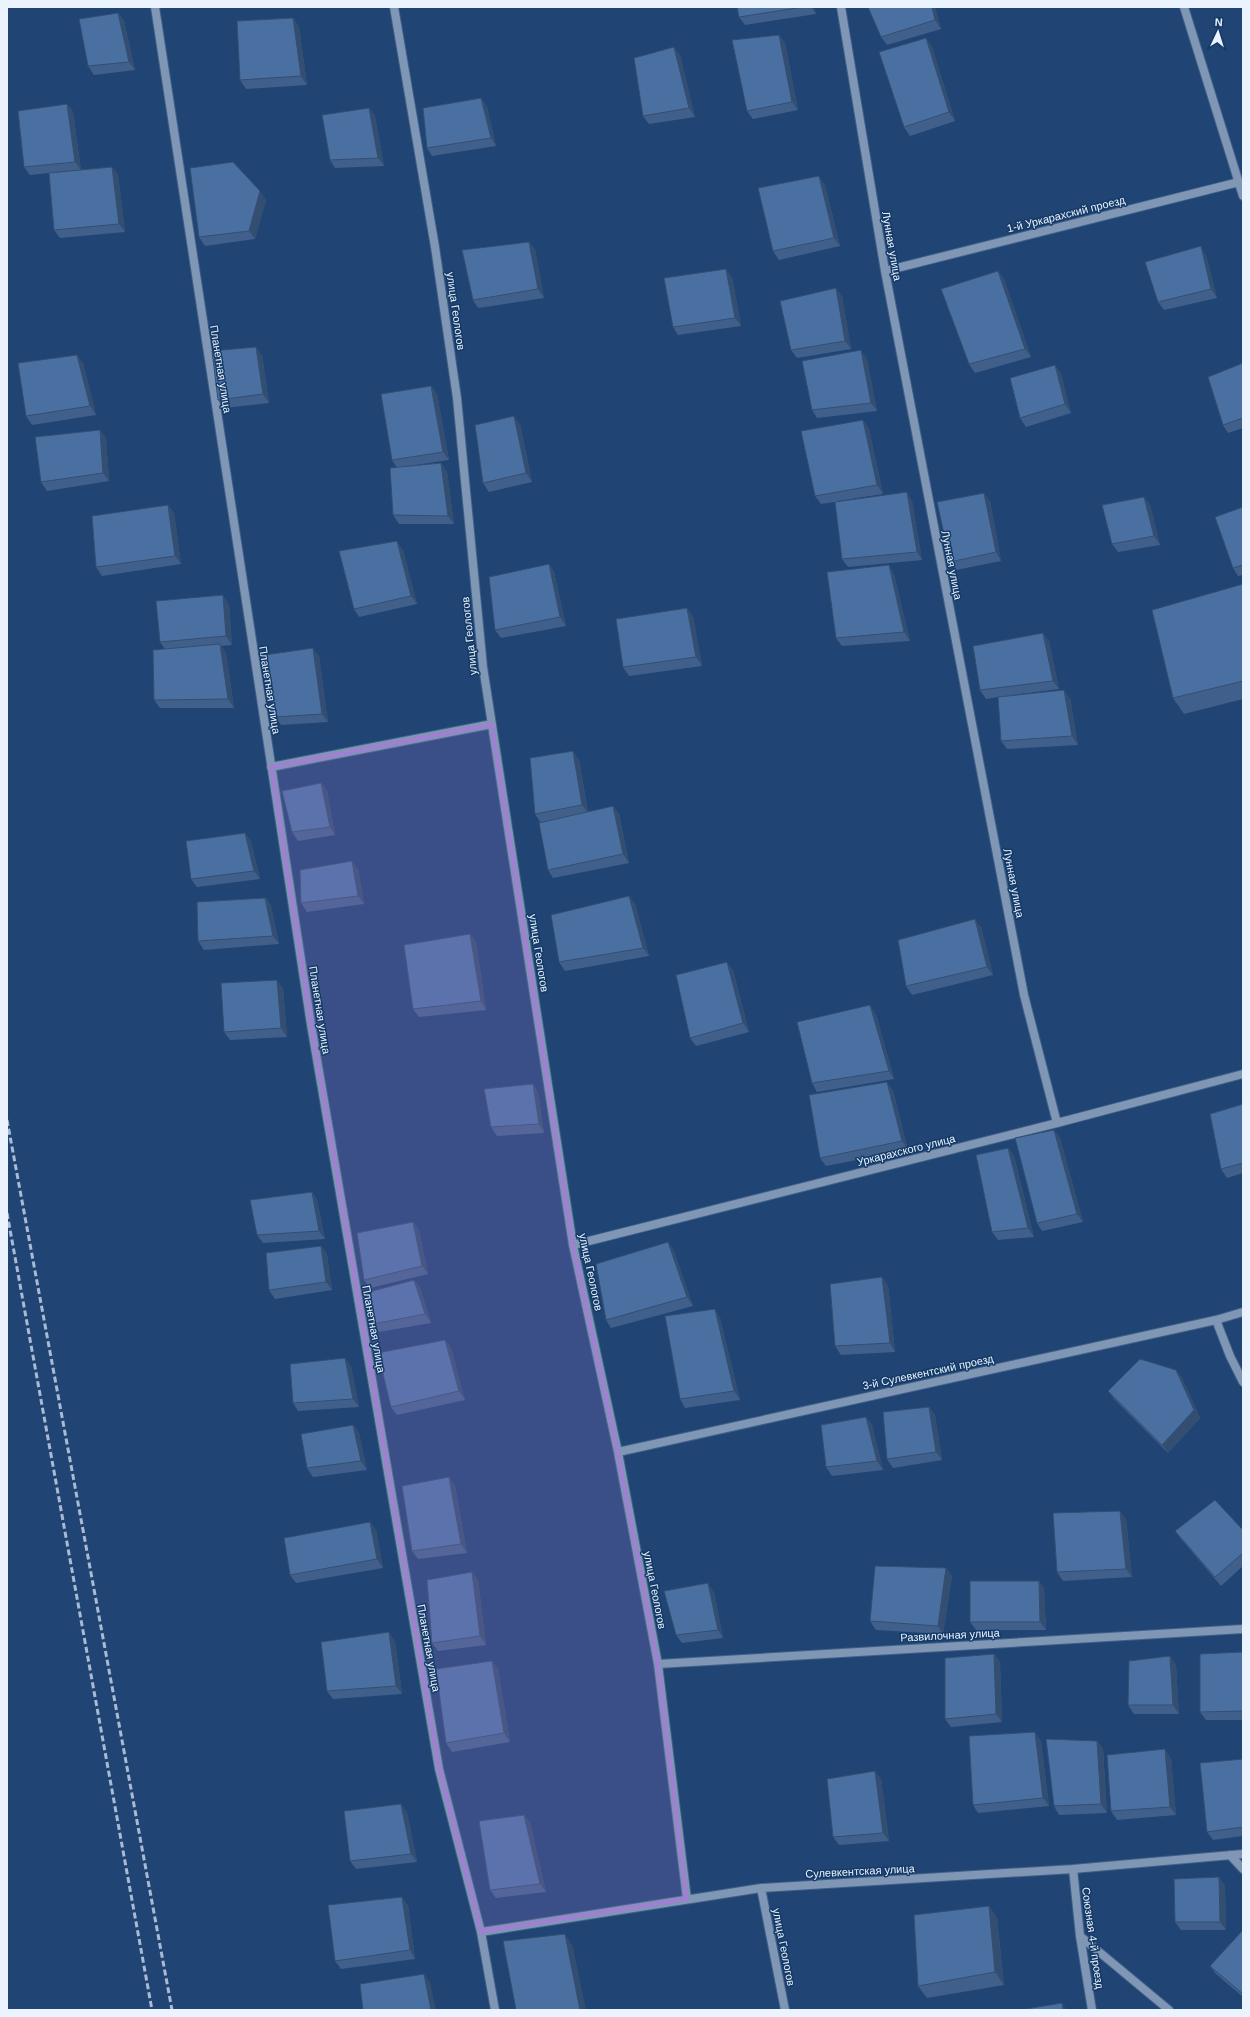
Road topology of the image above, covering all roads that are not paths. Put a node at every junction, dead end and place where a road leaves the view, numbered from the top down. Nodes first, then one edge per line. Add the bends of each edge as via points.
1 (155, 7) edge
2 (394, 7) edge
3 (841, 7) edge
4 (1184, 7) edge
5 (1239, 182) junction
6 (1243, 196) edge
7 (885, 271) junction
8 (492, 724) junction
9 (271, 767) junction
10 (1243, 1074) edge
11 (1058, 1123) junction
12 (573, 1245) junction
13 (1243, 1312) edge
14 (1216, 1320) junction
15 (1243, 1382) edge
16 (618, 1452) junction
17 (1243, 1629) edge
18 (658, 1664) junction
19 (1243, 1854) edge
20 (1230, 1855) junction
21 (1073, 1869) junction
22 (1243, 1869) edge
23 (761, 1888) junction
24 (687, 1899) junction
25 (481, 1932) junction
26 (1080, 1936) junction
27 (495, 2010) edge
28 (785, 2010) edge
29 (1092, 2010) edge
30 (1169, 2010) edge

1 - 9 street, Планетная улица
2 - 8 street, улица Геологов via 435,247 457,398 483,667
3 - 7 street, Лунная улица
4 - 5 street
5 - 6 street
5 - 7 street, 1-й Уркарахский проезд
7 - 11 street, Лунная улица via 1024,995
8 - 9 street
8 - 12 street, улица Геологов
9 - 25 street, Планетная улица via 312,1032 439,1770
10 - 11 street, Уркарахского улица
11 - 12 street, Уркарахского улица
12 - 16 street, улица Геологов
13 - 14 street, 3-й Сулевкентский проезд
14 - 15 street
14 - 16 street, 3-й Сулевкентский проезд
16 - 18 street, улица Геологов
17 - 18 street, Развилочная улица
18 - 24 street, улица Геологов
19 - 20 street, Сулевкентская улица
20 - 21 street, Сулевкентская улица
20 - 22 street
21 - 23 street, Сулевкентская улица
21 - 26 street, Союзная 4-й проезд
23 - 24 street, Сулевкентская улица
23 - 28 street, улица Геологов
24 - 25 street, Сулевкентская улица
25 - 27 street, Планетная улица
26 - 29 street, Союзная 4-й проезд
26 - 30 street

